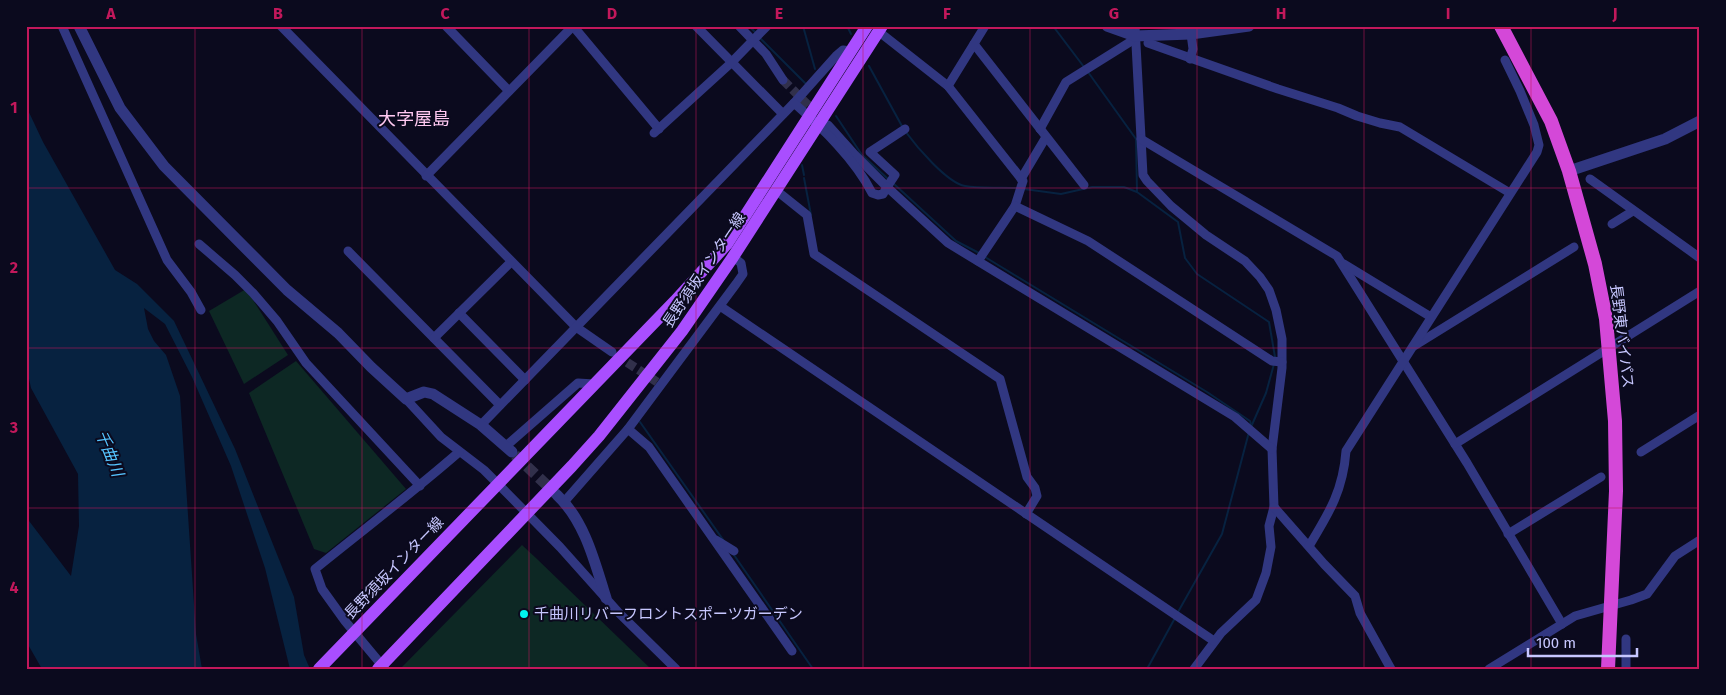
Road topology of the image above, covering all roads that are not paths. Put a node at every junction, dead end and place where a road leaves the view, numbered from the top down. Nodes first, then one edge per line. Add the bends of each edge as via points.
1 (62, 26) edge
2 (79, 26) edge
3 (281, 26) edge
4 (446, 26) edge
5 (573, 26) edge
6 (696, 26) edge
7 (739, 26) edge
8 (985, 26) edge
9 (1107, 26) edge
10 (1249, 26) edge
11 (1501, 26) edge
12 (876, 28) edge
13 (759, 34) edge
14 (1191, 34) junction
15 (1133, 35) edge
16 (1148, 43) dead end
17 (974, 44) junction
18 (851, 51) junction
19 (1190, 59) junction
20 (1505, 60) dead end
21 (731, 63) junction
22 (783, 80) tunnel mouth
23 (948, 86) junction
24 (509, 90) junction
25 (794, 103) junction
26 (783, 114) junction
27 (1700, 121) edge
28 (819, 122) junction
29 (1040, 129) junction
30 (904, 130) dead end
31 (1046, 137) junction
32 (1142, 138) junction
33 (1569, 171) junction
34 (426, 176) junction
35 (1021, 179) junction
36 (1590, 179) dead end
37 (890, 183) junction
38 (1084, 185) dead end
39 (777, 191) junction
40 (1510, 193) junction
41 (1015, 206) junction
42 (1634, 211) junction
43 (1612, 224) dead end
44 (199, 244) dead end
45 (1574, 247) dead end
46 (348, 251) dead end
47 (733, 257) junction
48 (981, 257) junction
49 (1700, 258) edge
50 (511, 262) junction
51 (1340, 262) junction
52 (1700, 291) edge
53 (720, 306) junction
54 (201, 310) dead end
55 (460, 313) junction
56 (1431, 317) junction
57 (576, 327) junction
58 (434, 338) junction
59 (1412, 348) junction
60 (1610, 348) junction
61 (612, 352) tunnel mouth
62 (1403, 361) junction
63 (1277, 362) junction
64 (525, 380) junction
65 (594, 384) junction
66 (406, 398) junction
67 (500, 405) junction
68 (1700, 415) edge
69 (481, 425) junction
70 (628, 429) junction
71 (1455, 444) junction
72 (509, 449) joint
73 (1272, 449) junction
74 (459, 452) junction
75 (1641, 452) dead end
76 (1601, 477) dead end
77 (420, 486) junction
78 (495, 486) junction
79 (561, 498) joint
80 (1274, 507) junction
81 (1026, 514) junction
82 (525, 516) junction
83 (1508, 534) junction
84 (713, 539) junction
85 (1700, 540) edge
86 (1309, 546) junction
87 (734, 551) dead end
88 (606, 598) junction
89 (1610, 606) junction
90 (1562, 624) junction
91 (1626, 639) dead end
92 (1214, 641) junction
93 (792, 650) dead end
94 (319, 669) edge
95 (378, 669) edge
96 (385, 669) edge
97 (676, 669) edge
98 (1194, 669) edge
99 (1391, 669) edge
100 (1489, 669) edge
101 (1608, 669) edge
102 (1626, 669) edge

1 - 54 street via 167,260
2 - 66 street via 120,108 164,166 287,290
3 - 34 street
4 - 24 street
5 - 21 street via 632,94 657,131
5 - 24 street
6 - 21 street
7 - 13 street
8 - 17 street
9 - 15 street
10 - 14 street
11 - 33 highway, 長野東バイパス via 1550,121
12 - 18 main road, 長野須坂インター線
12 - 23 street
12 - 28 main road, 長野須坂インター線
13 - 21 street
13 - 22 street via 766,54
14 - 15 street
14 - 19 street via 1193,49
15 - 29 street via 1066,82
15 - 32 street
16 - 19 street
17 - 23 street
17 - 29 street
18 - 25 street via 843,50
18 - 28 main road, 長野須坂インター線
19 - 40 street via 1357,116 1400,127
20 - 40 street via 1539,145
21 - 26 street
23 - 35 street
24 - 34 street
25 - 26 street
25 - 28 street
26 - 57 street
27 - 33 street via 1665,139
28 - 37 street via 842,138 855,155
28 - 37 street via 864,176 872,193 883,194
28 - 39 main road, 長野須坂インター線
28 - 65 main road, 長野須坂インター線 via 727,244
29 - 31 street
30 - 37 street via 870,152 895,175
31 - 35 street
31 - 38 street
32 - 51 street via 1337,256
32 - 63 street via 1143,175 1147,182 1206,235 1245,261 1269,290 1282,339
33 - 60 highway, 長野東バイパス via 1595,264
34 - 50 street
35 - 41 street
36 - 42 street
37 - 48 street via 948,243
39 - 47 main road, 長野須坂インター線
39 - 81 street via 807,215 814,254 1000,379 1027,477 1038,496
40 - 56 street
41 - 48 street
41 - 63 street via 1088,241
42 - 43 street
42 - 49 street
44 - 77 street via 253,293 306,362
45 - 59 street
46 - 58 street
47 - 53 street via 741,263 743,274
47 - 82 main road, 長野須坂インター線 via 682,331 628,400
48 - 73 street via 1235,417
50 - 55 street
50 - 57 street
51 - 56 street
51 - 62 street
52 - 60 street
53 - 70 street
53 - 81 street
55 - 58 street
55 - 64 street
56 - 59 street
57 - 61 street
57 - 64 street
58 - 67 street
59 - 62 street
60 - 71 street
60 - 89 highway, 長野東バイパス via 1616,491
62 - 71 street
62 - 86 street via 1346,451 1335,503
63 - 73 street
64 - 67 street
65 - 72 street via 578,383
65 - 78 main road, 長野須坂インター線
66 - 69 street via 424,392 433,394
66 - 74 street
67 - 69 street
68 - 75 street
69 - 72 street
70 - 79 street
70 - 84 street via 649,448
71 - 83 street
73 - 80 street
74 - 77 street
74 - 78 street via 484,470
76 - 83 street
77 - 96 street via 315,569 322,590
78 - 82 street
78 - 94 main road, 長野須坂インター線
79 - 88 street via 582,529
80 - 86 street
80 - 92 street via 1269,526 1269,559 1256,600
81 - 92 street
82 - 88 street
82 - 95 main road, 長野須坂インター線
83 - 90 street
84 - 87 street
84 - 93 street
85 - 89 street via 1675,556 1647,594
86 - 99 street via 1355,596 1360,613
88 - 97 street
89 - 90 street via 1576,616
89 - 101 highway, 長野東バイパス
90 - 100 street
91 - 102 street
92 - 98 street

